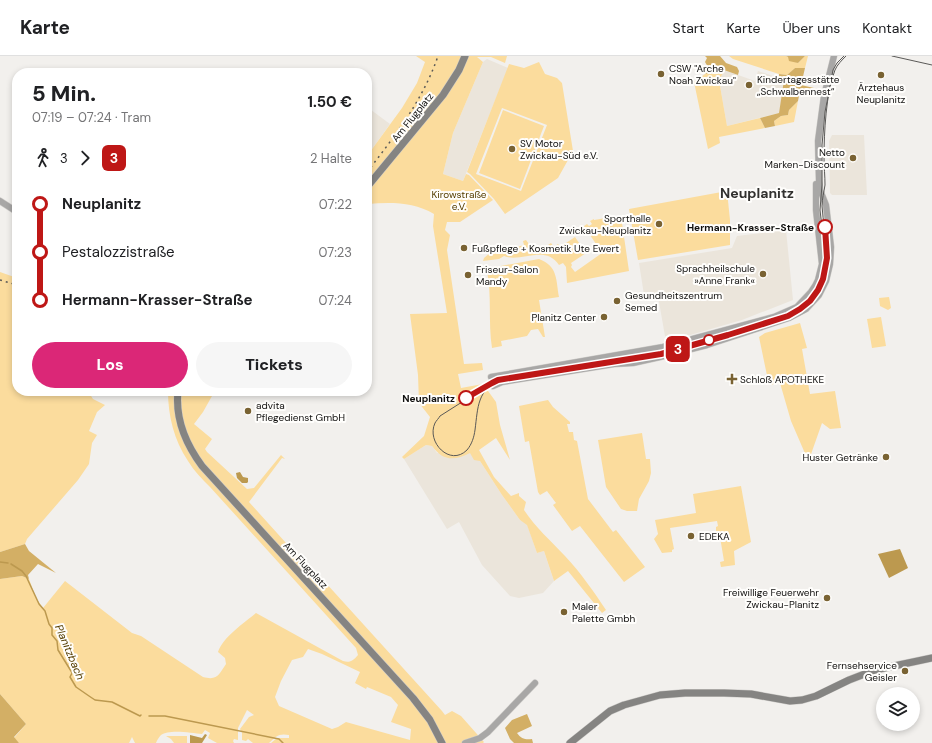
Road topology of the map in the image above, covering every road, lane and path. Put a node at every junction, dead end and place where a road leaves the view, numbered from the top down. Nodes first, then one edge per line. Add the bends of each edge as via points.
1 (465, 56) edge
2 (834, 56) edge
3 (818, 171) junction
4 (372, 181) edge
5 (0, 201) edge
6 (12, 209) edge
7 (727, 330) junction
8 (730, 338) junction
9 (635, 353) junction
10 (575, 362) junction
11 (636, 362) junction
12 (576, 370) junction
13 (491, 377) dead end
14 (493, 386) dead end
15 (178, 396) edge
16 (932, 658) edge
17 (535, 684) dead end
18 (442, 743) edge
19 (465, 743) edge
20 (570, 743) edge

1 - 4 main road, Am Flugplatz via 460,70 443,95
2 - 3 street via 824,96 819,132
3 - 7 street via 816,210 822,260 815,286 798,306 789,311
3 - 8 street via 820,190 826,205 831,252 823,288 806,309 795,316
5 - 6 street
7 - 8 street
7 - 9 street
8 - 11 street via 688,351
9 - 10 street
9 - 11 street
10 - 12 street
10 - 13 street
11 - 12 street
12 - 14 street via 502,382
15 - 18 main road, Am Flugplatz via 182,430 198,461 413,698 430,720
16 - 20 main road via 875,670 802,700 790,701 750,694 724,693 660,695 610,711
17 - 19 street via 488,732

